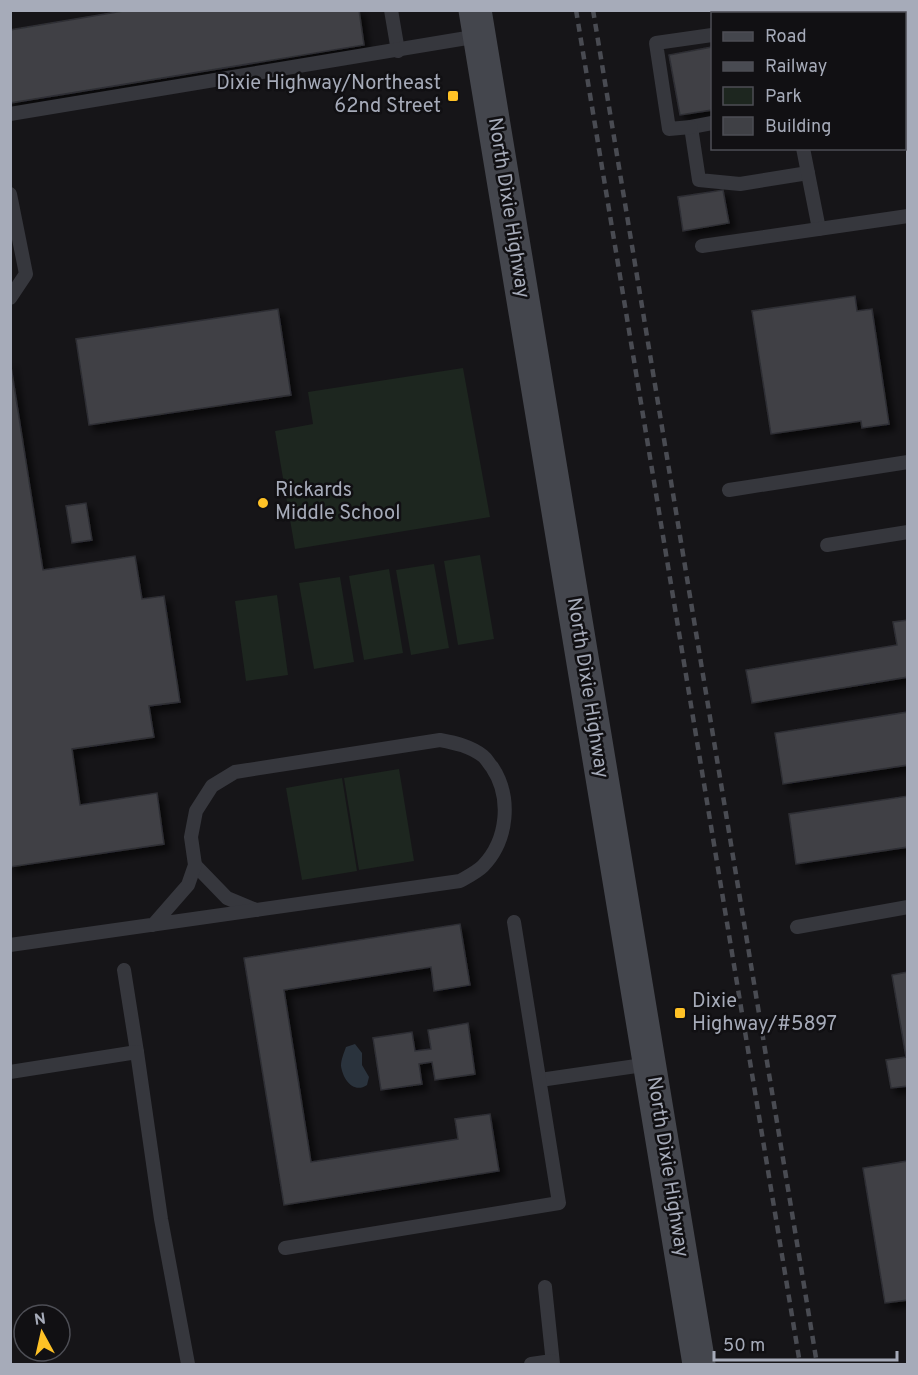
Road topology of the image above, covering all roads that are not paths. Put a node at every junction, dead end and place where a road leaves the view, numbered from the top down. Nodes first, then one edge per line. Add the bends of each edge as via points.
1 (391, 10) edge
2 (477, 23) edge
3 (711, 35) edge
4 (398, 51) junction
5 (10, 114) edge
6 (711, 123) edge
7 (691, 127) junction
8 (803, 150) edge
9 (808, 173) junction
10 (10, 194) edge
11 (908, 216) edge
12 (819, 229) junction
13 (15, 238) edge
14 (702, 246) dead end
15 (10, 298) edge
16 (908, 462) edge
17 (729, 490) dead end
18 (908, 532) edge
19 (827, 545) dead end
20 (195, 865) junction
21 (908, 908) edge
22 (256, 910) junction
23 (514, 922) dead end
24 (153, 925) junction
25 (797, 927) dead end
26 (10, 945) edge
27 (124, 970) dead end
28 (137, 1052) junction
29 (650, 1064) junction
30 (10, 1072) edge
31 (540, 1080) junction
32 (285, 1248) dead end
33 (545, 1287) dead end
34 (552, 1363) edge
35 (188, 1365) edge
36 (531, 1365) edge
37 (699, 1365) edge

1 - 4 lane
2 - 4 lane
2 - 29 main road, North Dixie Highway
3 - 7 lane via 656,44 669,129
4 - 5 lane
6 - 7 lane
7 - 9 lane via 699,180 740,184
8 - 9 lane
9 - 12 lane
10 - 13 lane
11 - 12 lane
12 - 14 lane
13 - 15 lane via 26,274
16 - 17 lane
18 - 19 lane
20 - 22 lane via 227,898
20 - 22 lane via 191,837 196,811 212,786 235,772 440,740 460,743 484,757 500,780 504,826 495,851 482,868 459,881
20 - 24 lane via 188,885
21 - 25 lane
22 - 24 lane
23 - 31 lane
24 - 26 lane
27 - 28 lane
28 - 30 lane
28 - 35 lane via 161,1219
29 - 31 lane
29 - 37 main road, North Dixie Highway
31 - 32 lane via 559,1203
33 - 34 lane
34 - 36 lane

